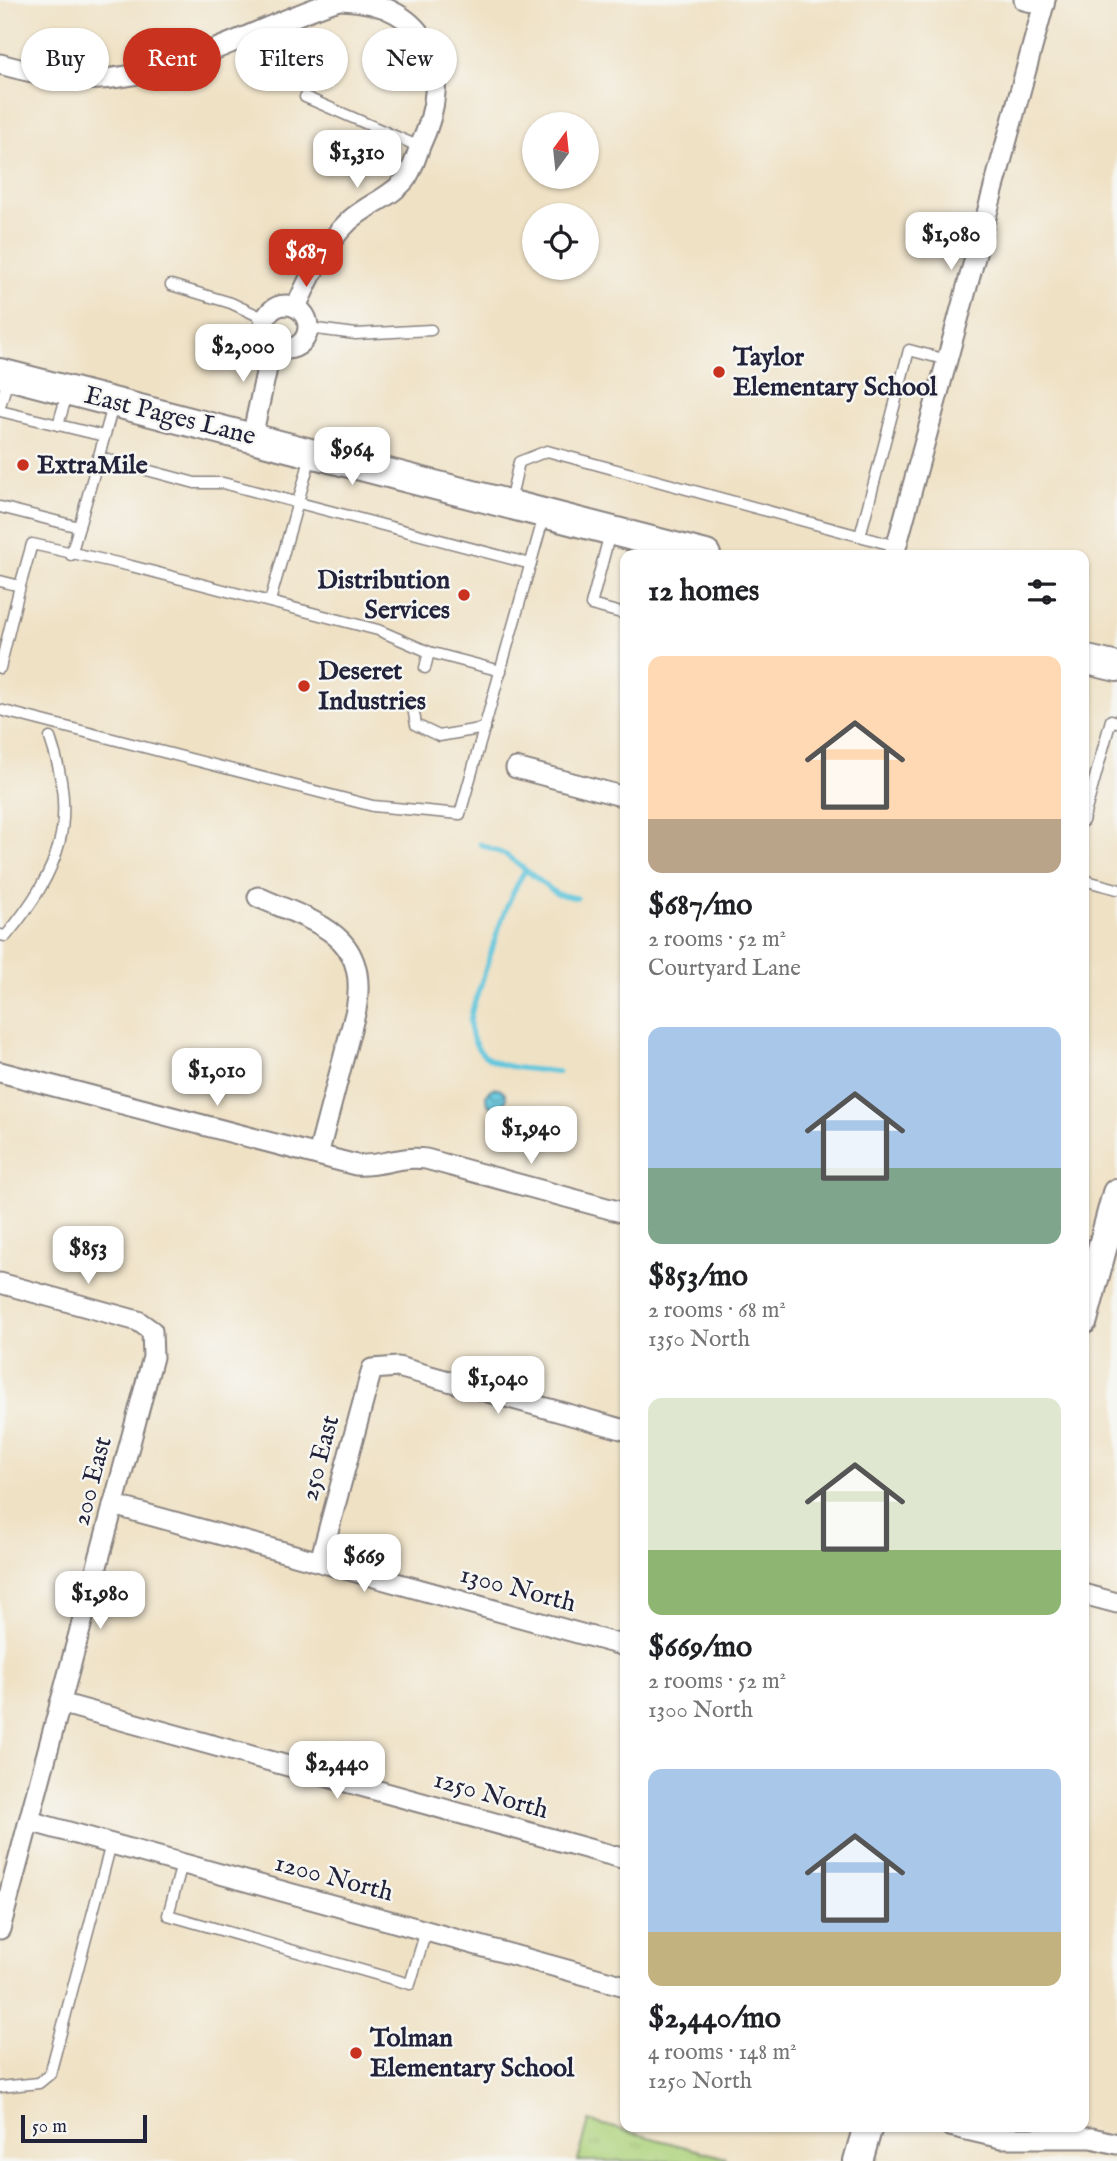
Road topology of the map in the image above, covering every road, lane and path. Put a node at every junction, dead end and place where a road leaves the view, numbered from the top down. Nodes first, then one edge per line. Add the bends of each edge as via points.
1 (340, 0) edge
2 (1024, 0) edge
3 (1045, 3) edge
4 (0, 64) edge
5 (305, 97) dead end
6 (420, 148) junction
7 (171, 285) dead end
8 (296, 307) junction
9 (265, 319) junction
10 (308, 328) junction
11 (431, 330) dead end
12 (276, 346) junction
13 (947, 360) junction
14 (5, 374) edge
15 (68, 390) junction
16 (114, 402) junction
17 (0, 408) edge
18 (58, 425) junction
19 (104, 436) junction
20 (252, 437) junction
21 (312, 452) junction
22 (98, 457) junction
23 (298, 502) junction
24 (509, 503) junction
25 (0, 507) edge
26 (545, 512) junction
27 (79, 527) junction
28 (611, 530) junction
29 (860, 536) junction
30 (687, 550) edge
31 (895, 550) edge
32 (71, 555) junction
33 (531, 564) junction
34 (0, 581) edge
35 (20, 586) junction
36 (270, 601) junction
37 (620, 613) edge
38 (429, 652) junction
39 (1089, 660) edge
40 (1117, 667) edge
41 (0, 668) edge
42 (425, 668) dead end
43 (500, 671) junction
44 (0, 710) edge
45 (414, 713) dead end
46 (1117, 722) edge
47 (485, 728) junction
48 (50, 738) dead end
49 (516, 768) dead end
50 (620, 795) edge
51 (1089, 799) edge
52 (1089, 882) edge
53 (1117, 889) edge
54 (258, 897) dead end
55 (0, 935) edge
56 (0, 1072) edge
57 (318, 1154) junction
58 (1117, 1193) edge
59 (620, 1212) edge
60 (0, 1283) edge
61 (1089, 1298) edge
62 (620, 1429) edge
63 (113, 1505) junction
64 (320, 1562) junction
65 (1089, 1596) edge
66 (1117, 1603) edge
67 (620, 1645) edge
68 (60, 1703) junction
69 (29, 1821) junction
70 (111, 1844) junction
71 (620, 1859) edge
72 (183, 1864) junction
73 (0, 1929) edge
74 (426, 1931) junction
75 (620, 1985) edge
76 (0, 2087) edge
77 (866, 2132) edge
78 (976, 2132) edge
79 (1117, 2144) edge
80 (858, 2161) edge

1 - 4 street via 144,72 86,79
1 - 6 street via 371,1 397,12 428,45 437,77 431,123
2 - 3 street
3 - 13 street
5 - 6 lane
6 - 8 street via 404,181 350,220 323,250
7 - 9 lane
8 - 9 street via 277,306
8 - 10 street via 306,317
9 - 12 street via 266,336
10 - 11 lane via 356,334
10 - 12 street via 299,344
12 - 20 street
13 - 29 lane via 909,350
13 - 31 street
14 - 15 main road, East Pages Lane
14 - 17 lane
15 - 16 main road, East Pages Lane
15 - 18 lane
16 - 19 lane
16 - 20 main road, East Pages Lane
17 - 18 lane
18 - 19 lane
19 - 22 lane
20 - 21 main road, East Pages Lane
21 - 23 lane
21 - 24 main road, East Pages Lane
22 - 23 lane via 195,483 223,483
22 - 27 lane
23 - 33 lane
23 - 36 lane
24 - 26 main road, East Pages Lane
24 - 29 lane via 519,462 547,451
25 - 27 lane
26 - 28 main road, East Pages Lane
26 - 33 lane
27 - 32 lane
28 - 30 main road, East Pages Lane
28 - 37 lane via 591,605
29 - 31 lane
32 - 35 lane via 32,544
32 - 36 lane via 131,565
33 - 43 lane
34 - 35 lane
35 - 41 lane
36 - 38 lane via 378,630
38 - 42 lane
38 - 43 lane
39 - 40 main road
43 - 47 lane
44 - 47 lane via 373,807 460,814
45 - 47 lane via 416,725 439,736
46 - 51 lane via 1111,720
48 - 55 lane via 61,769 65,808 58,850 37,897 6,936
49 - 50 street
52 - 53 lane
54 - 57 street via 335,935 358,968 356,1010
56 - 57 street
57 - 59 street via 366,1166 399,1157 426,1158
58 - 61 main road
60 - 63 street, 200 East via 129,1318 152,1331 153,1357
62 - 64 street, 250 East via 398,1367 372,1369
63 - 64 street, 1300 North
63 - 68 street, 200 East
64 - 67 street, 1300 North
65 - 66 street
68 - 69 street, 200 East
68 - 71 street, 1250 North
69 - 70 street, 1200 North
69 - 73 street, 200 East
70 - 72 street, 1200 North
70 - 76 lane via 50,2074 39,2083
72 - 74 street, 1200 North
72 - 74 lane via 168,1915 411,1984
74 - 75 street, 1200 North
77 - 80 main road
78 - 79 street via 1001,2138 1092,2138

